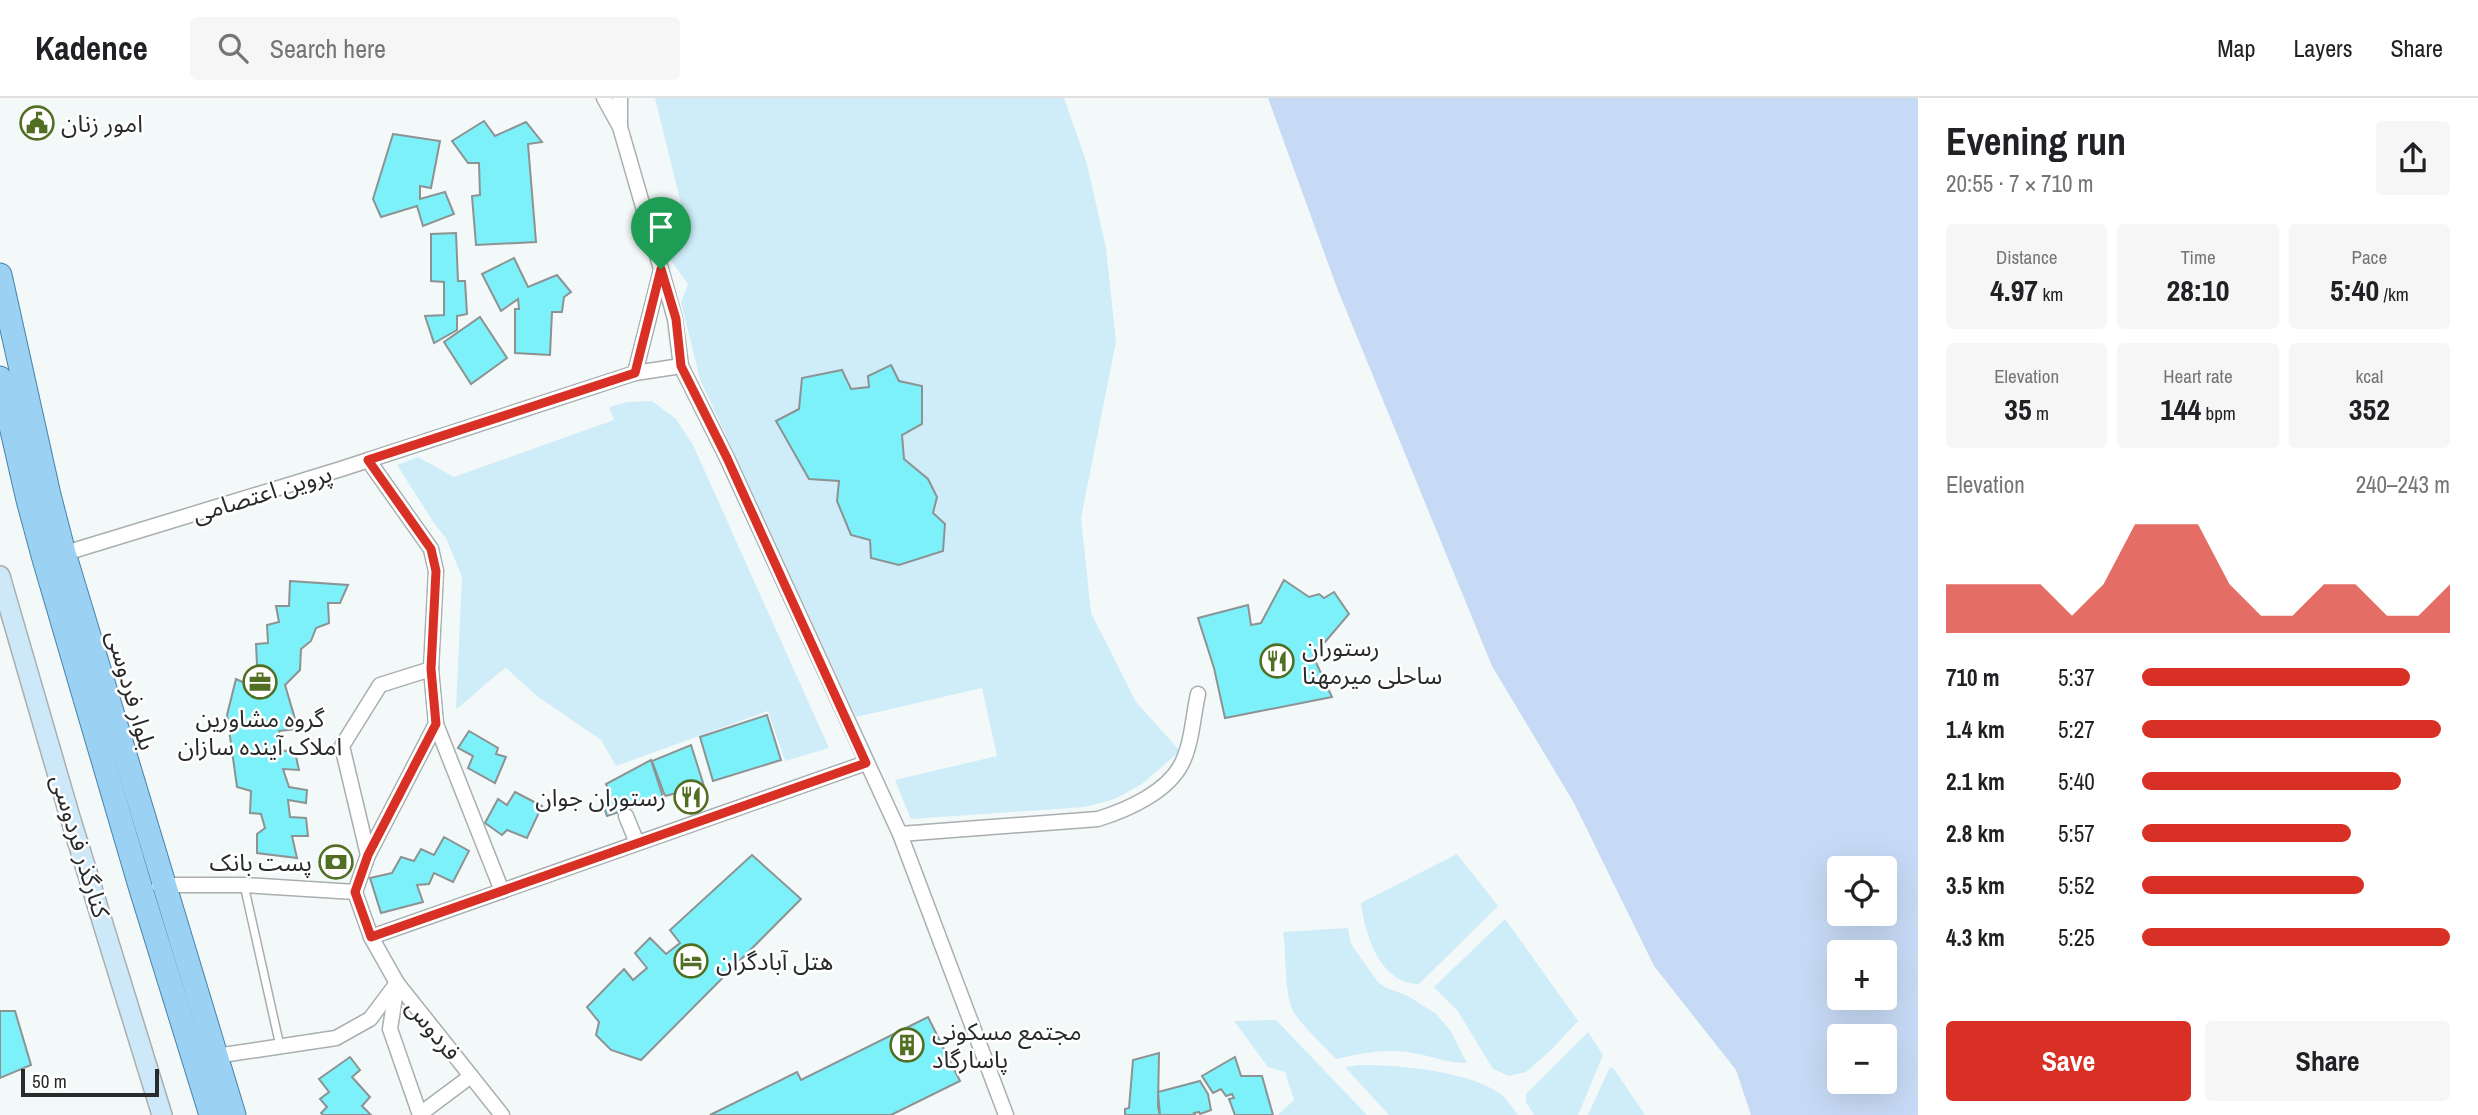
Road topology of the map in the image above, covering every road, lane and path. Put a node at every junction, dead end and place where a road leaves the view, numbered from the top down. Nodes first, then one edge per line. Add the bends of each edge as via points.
1 (604, 98) edge
2 (620, 98) edge
3 (620, 127) junction
4 (661, 269) junction
5 (0, 275) edge
6 (681, 366) junction
7 (635, 373) junction
8 (0, 378) edge
9 (368, 460) junction
10 (54, 556) junction
11 (2, 589) edge
12 (431, 669) junction
13 (1198, 694) dead end
14 (436, 724) junction
15 (866, 763) junction
16 (626, 816) dead end
17 (900, 834) junction
18 (637, 844) junction
19 (368, 855) junction
20 (151, 885) junction
21 (244, 885) junction
22 (502, 891) junction
23 (355, 892) junction
24 (371, 937) junction
25 (397, 983) junction
26 (280, 1046) junction
27 (216, 1056) junction
28 (471, 1076) junction
29 (162, 1115) edge
30 (211, 1115) edge
31 (234, 1115) edge
32 (420, 1115) edge
33 (502, 1115) edge
34 (1006, 1115) edge

1 - 3 street
2 - 3 street
3 - 4 street
4 - 6 street via 676,319
4 - 7 street
5 - 10 main road, بلوار فردوسی
6 - 7 street, پروین اعتصامی
6 - 15 street
7 - 9 street, پروین اعتصامی
8 - 10 main road, بلوار فردوسی via 27,500
9 - 10 street, پروین اعتصامی
9 - 12 street via 431,549 436,571
10 - 20 main road, بلوار فردوسی
11 - 29 street, کنارگذر فردوسی
12 - 14 street
12 - 19 street via 380,685 342,746
13 - 17 street via 1182,764 1166,783 1127,810 1098,819
14 - 19 street
14 - 22 street
15 - 17 street
15 - 18 street
16 - 18 street
17 - 34 street
18 - 22 street
19 - 23 street
20 - 21 street
20 - 27 main road, بلوار فردوسی
20 - 30 main road, بلوار فردوسی
21 - 23 street
21 - 26 lane
22 - 24 street
23 - 24 street, فردوس
24 - 25 street, فردوس
25 - 26 street via 370,1019 336,1038
25 - 28 street, فردوس
25 - 32 street, فردوس via 390,1029
26 - 27 street
27 - 31 main road, بلوار فردوسی
28 - 32 street, فردوس
28 - 33 street, فردوس

